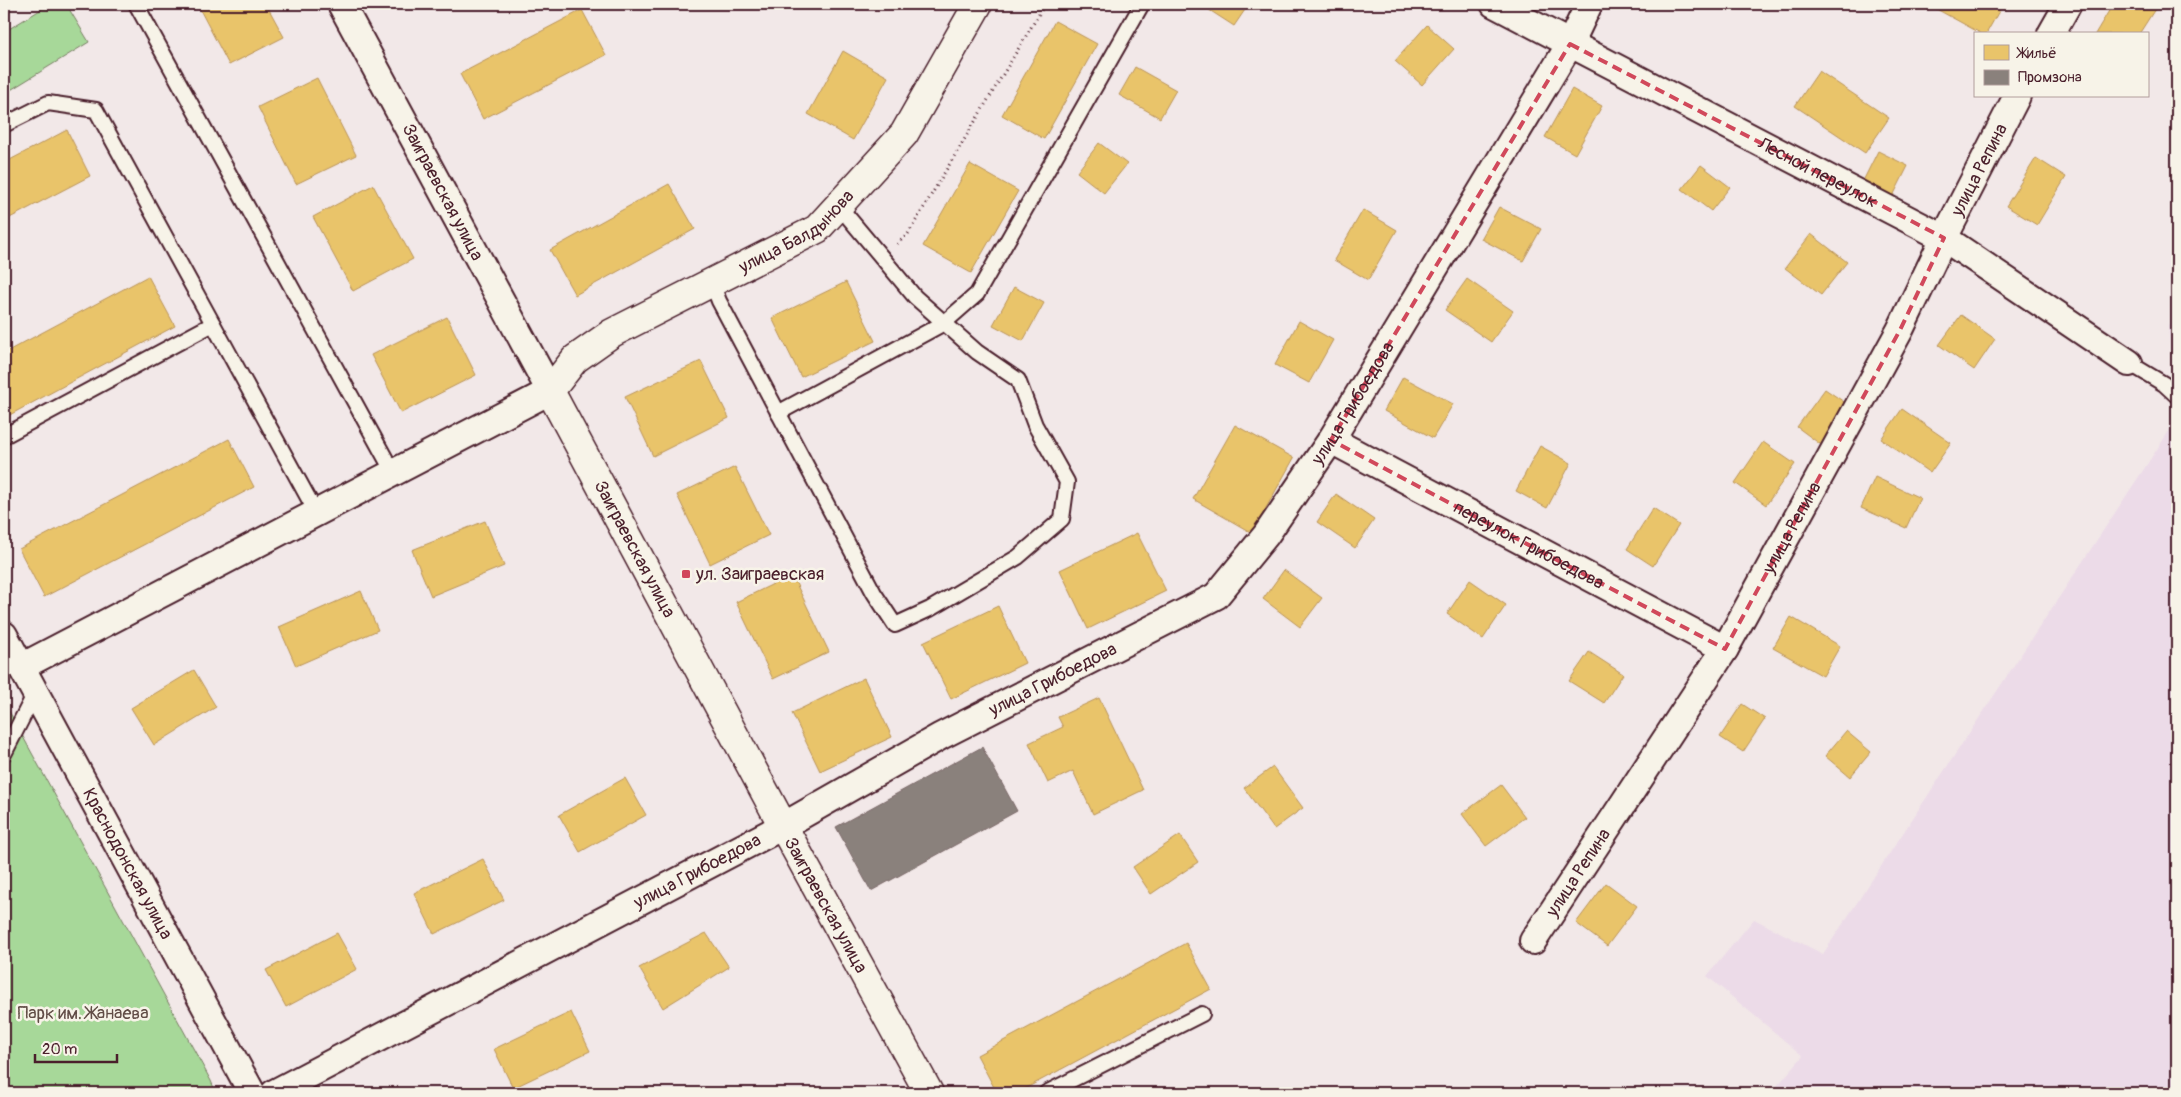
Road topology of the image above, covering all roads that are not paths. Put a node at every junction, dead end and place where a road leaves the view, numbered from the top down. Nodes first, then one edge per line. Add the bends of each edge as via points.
1 (136, 4) edge
2 (341, 4) edge
3 (978, 4) edge
4 (1142, 4) edge
5 (1494, 4) edge
6 (1589, 4) edge
7 (2068, 4) edge
8 (2052, 32) edge
9 (1570, 44) junction
10 (2017, 98) edge
11 (4, 125) edge
12 (838, 205) junction
13 (1944, 238) junction
14 (712, 283) junction
15 (944, 323) junction
16 (213, 324) junction
17 (2129, 363) joint
18 (550, 391) junction
19 (2177, 396) edge
20 (778, 413) junction
21 (4, 436) edge
22 (1331, 440) junction
23 (394, 474) junction
24 (318, 514) junction
25 (4, 635) edge
26 (1725, 649) junction
27 (21, 667) junction
28 (35, 692) junction
29 (4, 754) edge
30 (783, 826) junction
31 (1533, 941) dead end
32 (1202, 1014) dead end
33 (252, 1093) edge
34 (274, 1093) edge
35 (929, 1093) edge
36 (1046, 1093) edge

1 - 23 lane
2 - 18 street, Заиграевская улица
3 - 12 main road, улица Балдынова via 904,134
4 - 15 lane via 977,294
5 - 9 street, Лесной переулок
6 - 9 street, улица Грибоедова
7 - 8 street
9 - 13 street, Лесной переулок
9 - 22 street, улица Грибоедова
10 - 13 street, улица Репина
11 - 16 lane via 48,103 96,110
12 - 14 main road, улица Балдынова via 816,229
12 - 15 lane via 915,297
13 - 17 street, Лесной переулок
13 - 26 street, улица Репина via 1900,330
14 - 18 main road, улица Балдынова via 612,334 575,359
14 - 20 lane
15 - 20 lane
15 - 20 lane via 977,352 1018,380 1035,425 1068,482 1062,519 1018,557 930,609 896,625 874,593
16 - 21 lane
16 - 24 lane
17 - 19 lane via 2164,384
18 - 23 street
18 - 30 main road, Заиграевская улица
22 - 26 street, переулок Грибоедова
22 - 30 street, улица Грибоедова via 1266,535 1216,596 941,736
23 - 24 street
24 - 27 street
25 - 27 street, Краснодонская улица
26 - 31 street, улица Репина
27 - 28 street, Краснодонская улица
28 - 29 lane
28 - 33 street, Краснодонская улица
30 - 34 street, улица Грибоедова
30 - 35 main road, Заиграевская улица
32 - 36 lane

